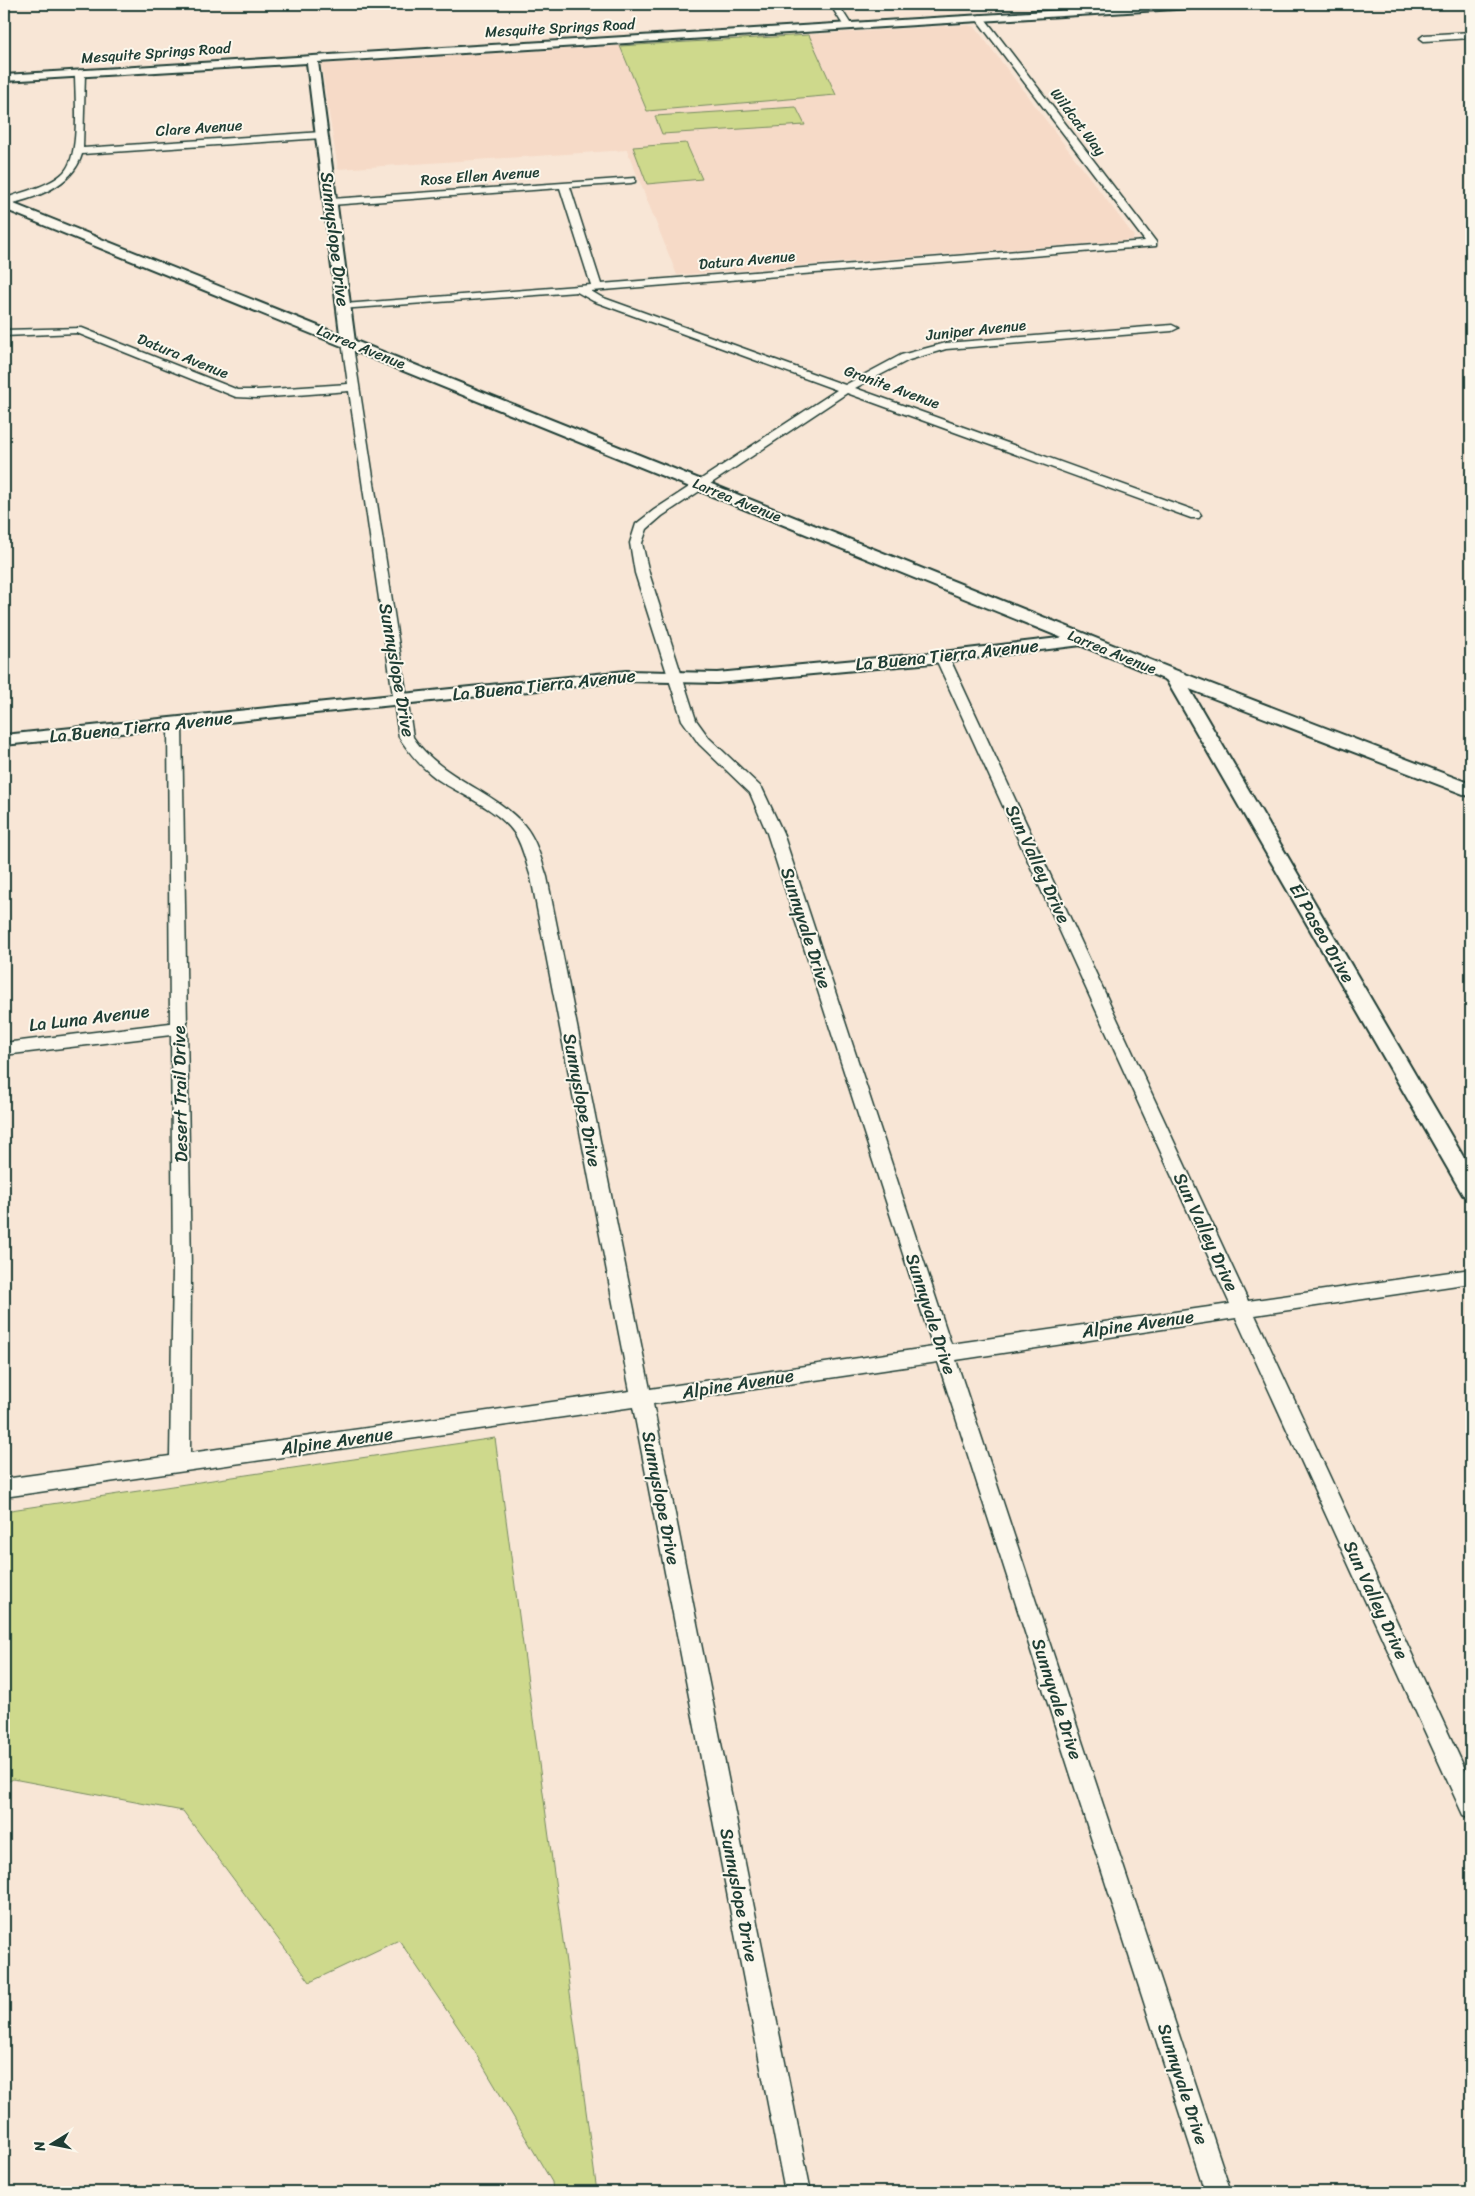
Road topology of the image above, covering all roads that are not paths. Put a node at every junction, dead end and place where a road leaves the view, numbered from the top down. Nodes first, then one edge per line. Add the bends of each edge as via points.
1 (834, 4) edge
2 (1208, 4) edge
3 (980, 18) junction
4 (848, 26) junction
5 (1471, 35) edge
6 (1424, 38) dead end
7 (312, 58) junction
8 (80, 73) junction
9 (4, 78) edge
10 (322, 135) junction
11 (78, 151) junction
12 (631, 180) dead end
13 (564, 185) junction
14 (331, 202) junction
15 (4, 203) edge
16 (1152, 244) joint
17 (597, 287) junction
18 (579, 289) junction
19 (344, 306) junction
20 (1172, 328) dead end
21 (4, 333) edge
22 (348, 342) junction
23 (354, 387) junction
24 (848, 388) junction
25 (700, 485) junction
26 (1195, 515) dead end
27 (1084, 640) junction
28 (942, 657) junction
29 (676, 676) junction
30 (1173, 676) junction
31 (399, 700) junction
32 (175, 724) junction
33 (4, 740) edge
34 (1471, 791) edge
35 (179, 1028) junction
36 (4, 1049) edge
37 (1471, 1188) edge
38 (1471, 1276) edge
39 (1241, 1308) junction
40 (944, 1353) junction
41 (641, 1398) junction
42 (180, 1464) junction
43 (4, 1488) edge
44 (1471, 1807) edge
45 (798, 2192) edge
46 (1218, 2192) edge

1 - 4 street
2 - 3 street, Mesquite Springs Road
3 - 4 street, Mesquite Springs Road
3 - 16 street, Wildcat Way
4 - 7 street, Mesquite Springs Road
5 - 6 street
7 - 8 street, Mesquite Springs Road
7 - 10 street, Sunnyslope Drive
8 - 9 street, Mesquite Springs Road
8 - 11 street
10 - 11 street, Clare Avenue
10 - 14 street, Sunnyslope Drive
11 - 15 street via 67,174
12 - 13 street, Rose Ellen Avenue
13 - 14 street, Rose Ellen Avenue
13 - 17 street
14 - 19 street, Sunnyslope Drive
15 - 22 main road, Larrea Avenue
16 - 17 street, Datura Avenue
17 - 18 street, Datura Avenue
18 - 19 street, Datura Avenue
18 - 24 street, Granite Avenue via 597,299
19 - 22 street, Sunnyslope Drive
20 - 24 street, Juniper Avenue via 921,350
21 - 23 street, Datura Avenue via 78,330 236,393
22 - 23 street, Sunnyslope Drive
22 - 25 main road, Larrea Avenue
23 - 31 street, Sunnyslope Drive
24 - 25 street, Juniper Avenue
24 - 26 street, Granite Avenue
25 - 27 main road, Larrea Avenue
25 - 29 street, Sunnyvale Drive via 641,526 636,543 642,573
27 - 28 street, La Buena Tierra Avenue
27 - 30 main road, Larrea Avenue
28 - 29 street, La Buena Tierra Avenue via 718,678
28 - 39 street, Sun Valley Drive
29 - 31 street, La Buena Tierra Avenue via 626,676
29 - 40 street, Sunnyvale Drive via 689,720 704,741 757,791 775,833
30 - 34 main road, Larrea Avenue
30 - 37 street, El Paseo Drive
31 - 32 street, La Buena Tierra Avenue
31 - 41 street, Sunnyslope Drive via 406,738 411,747 436,771 506,816 528,844 539,877
32 - 33 street, La Buena Tierra Avenue
32 - 35 street, Desert Trail Drive
35 - 36 street, La Luna Avenue
35 - 42 street, Desert Trail Drive
38 - 39 street, Alpine Avenue
39 - 40 street, Alpine Avenue
39 - 44 street, Sun Valley Drive
40 - 41 street, Alpine Avenue
40 - 46 street, Sunnyvale Drive
41 - 42 street, Alpine Avenue
41 - 45 street, Sunnyslope Drive
42 - 43 street, Alpine Avenue

